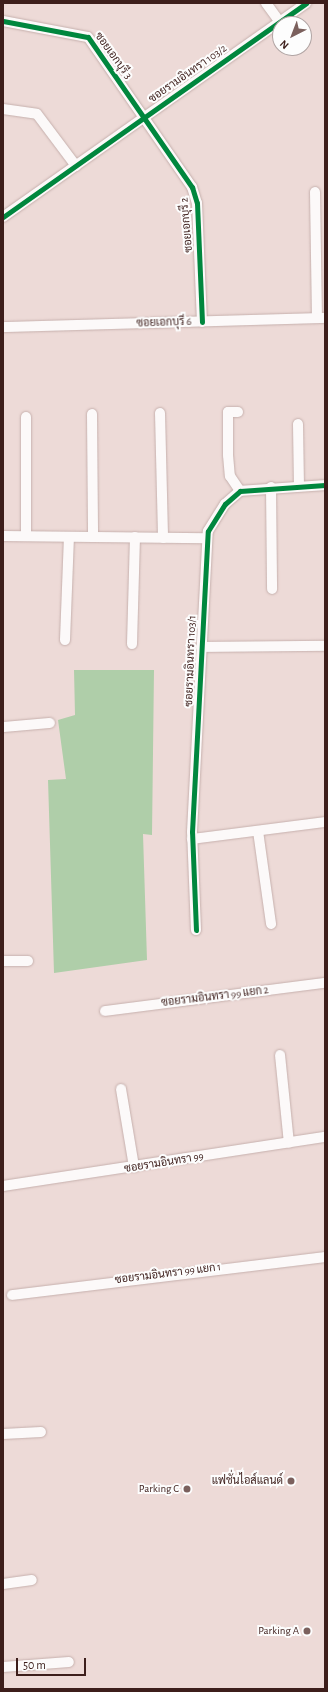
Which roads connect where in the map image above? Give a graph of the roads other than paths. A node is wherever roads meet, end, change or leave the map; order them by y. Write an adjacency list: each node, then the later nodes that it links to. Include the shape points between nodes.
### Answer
1 (266, 3): 3 (street)
2 (306, 3): 4 (street, ซอยรามอินทรา 103/2)
3 (276, 16)
4 (288, 16)
5 (3, 21): 8 (street, ซอยเอกบุรี 3, via 88,37)
6 (272, 28): 8 (street, ซอยรามอินทรา 103/2)
7 (3, 109): 9 (street, via 37,114)
8 (144, 118): 9 (street, ซอยรามอินทรา 103/2); 13 (street, ซอยเอกบุรี 2, via 196,194)
9 (76, 166): 11 (street, ซอยรามอินทรา 103/2)
10 (315, 192): 12 (street)
11 (3, 217)
12 (321, 318): 13 (street, ซอยเอกบุรี 6)
13 (202, 322): 14 (street, ซอยเอกบุรี 6)
14 (3, 327)
15 (238, 412): 23 (street, via 228,412 228,456 230,476)
16 (160, 413): 29 (street)
17 (92, 414): 27 (street)
18 (26, 417): 25 (street)
19 (298, 424): 21 (street)
20 (325, 485): 21 (street)
21 (299, 486): 22 (street)
22 (271, 487): 23 (street); 31 (street)
23 (240, 491): 30 (street, ซอยรามอินทรา 103/1, via 225,504)
24 (3, 536): 25 (street)
25 (26, 536): 26 (street)
26 (69, 537): 27 (street); 32 (street)
27 (93, 537): 28 (street)
28 (135, 537): 29 (street); 33 (street)
29 (163, 538): 30 (street)
30 (207, 538): 35 (street, ซอยรามอินทรา 103/1)
31 (272, 588)
32 (65, 640)
33 (132, 644)
34 (325, 646): 35 (street)
35 (201, 647): 40 (street, ซอยรามอินทรา 103/1)
36 (50, 723): 37 (street)
37 (3, 727)
38 (325, 822): 39 (street)
39 (258, 830): 40 (street); 41 (street)
40 (192, 839): 42 (street, ซอยรามอินทรา 103/1)
41 (271, 924)
42 (196, 930)
43 (3, 961): 44 (street)
44 (28, 961)
45 (325, 983): 46 (street, ซอยรามอินทรา 99 แยก 2)
46 (105, 1011)
47 (280, 1055): 50 (street)
48 (121, 1089): 51 (street)
49 (325, 1137): 50 (street, ซอยรามอินทรา 99)
50 (289, 1143): 51 (street, ซอยรามอินทรา 99)
51 (134, 1167): 52 (street, ซอยรามอินทรา 99)
52 (3, 1186)
53 (325, 1257): 54 (street, ซอยรามอินทรา 99 แยก 1)
54 (12, 1295)
55 (41, 1432): 56 (street)
56 (3, 1434)
57 (32, 1580): 58 (street)
58 (3, 1584)
59 (69, 1662): 60 (street)
60 (3, 1667)

